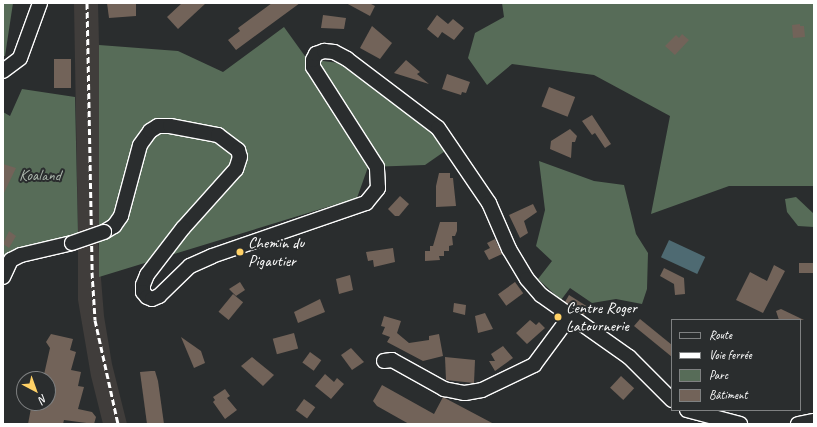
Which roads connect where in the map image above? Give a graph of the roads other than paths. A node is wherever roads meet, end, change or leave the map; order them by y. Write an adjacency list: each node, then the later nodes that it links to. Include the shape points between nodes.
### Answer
1 (40, 3): 2 (street, via 20,58)
2 (3, 71)
3 (3, 277): 4 (street, bridge, via 11,260 21,255 72,243 114,226 121,216 140,145 150,130 158,126 218,135 238,150 240,157 236,169 183,228 147,275 143,292 152,299 159,296 190,266 212,256 366,203 378,188 377,167 313,67 316,54 324,51 334,52 347,59 438,128 489,203 508,249 527,279 541,295)
4 (572, 315): 5 (street, via 534,365 482,390 465,393 444,389 392,360); 6 (street, via 629,357)
5 (384, 361)
6 (671, 399)
7 (690, 411): 9 (street)
8 (814, 421): 10 (street)
9 (740, 424)
10 (798, 424)

